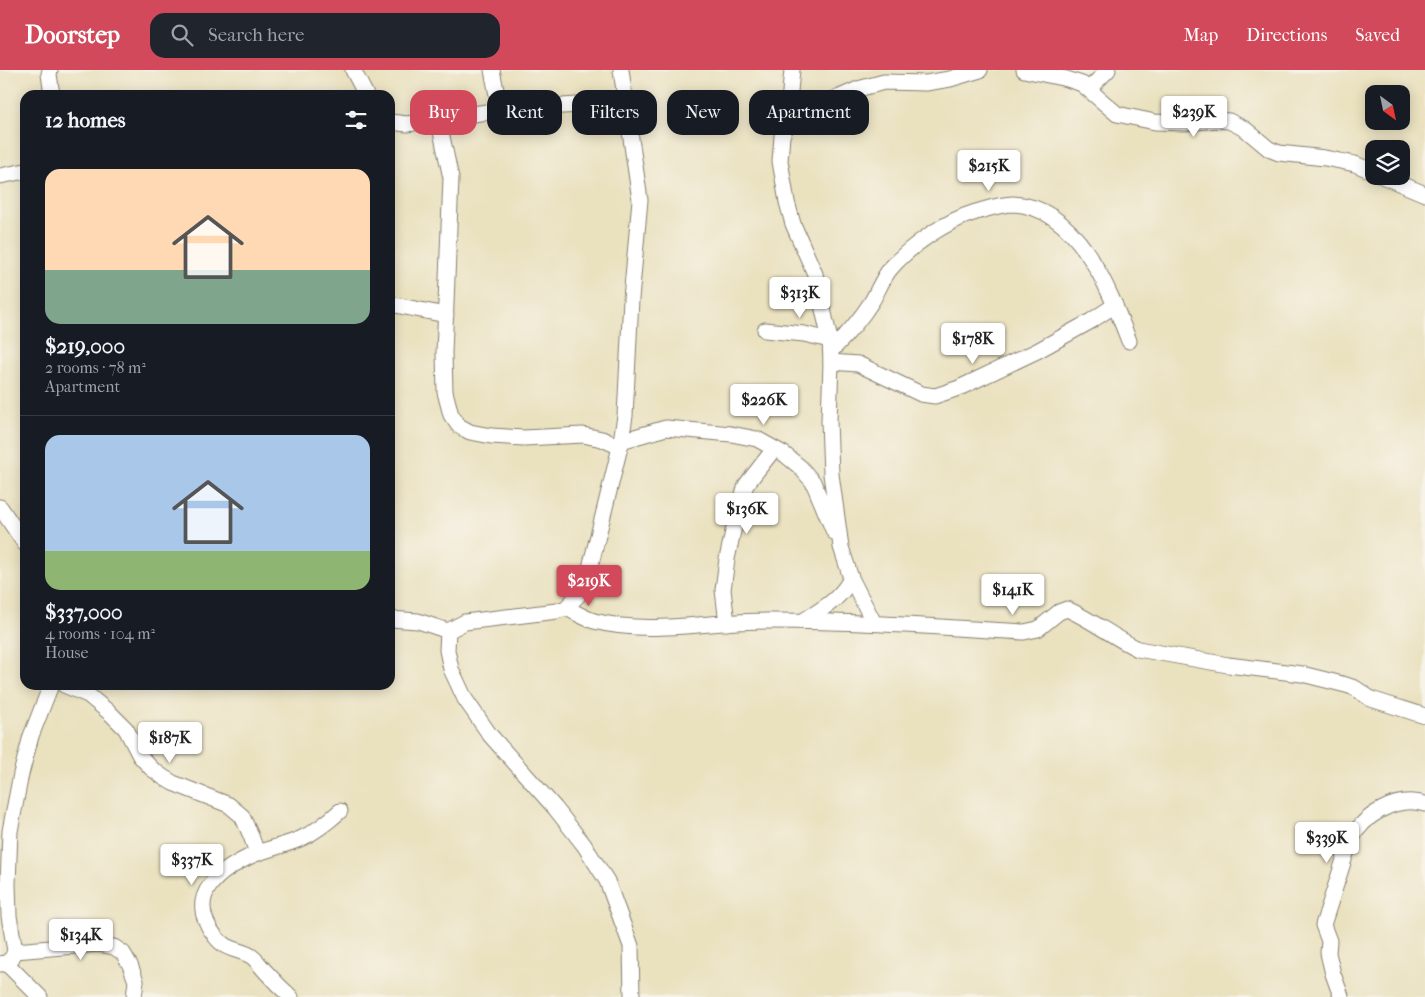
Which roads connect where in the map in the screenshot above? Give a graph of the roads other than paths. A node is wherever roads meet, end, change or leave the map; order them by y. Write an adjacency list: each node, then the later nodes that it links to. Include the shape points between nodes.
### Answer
1 (50, 70): 11 (street)
2 (353, 70): 12 (street)
3 (492, 70): 13 (street)
4 (621, 70): 14 (street)
5 (792, 70): 15 (street)
6 (980, 70): 9 (street, via 926,83)
7 (1024, 70): 10 (street, via 1067,79)
8 (1108, 70): 10 (street)
9 (884, 76): 16 (street)
10 (1089, 89): 22 (street, via 1118,114 1185,124 1228,121 1279,153 1325,158)
11 (51, 90)
12 (363, 90)
13 (496, 90)
14 (624, 90)
15 (790, 90)
16 (855, 90)
17 (395, 123): 18 (street)
18 (410, 123)
19 (442, 135): 29 (street, via 451,178)
20 (630, 135): 33 (street, via 640,200 625,416)
21 (782, 135): 32 (street, via 780,161 787,202 815,274)
22 (1365, 168)
23 (20, 172): 24 (street)
24 (0, 176)
25 (1404, 185): 26 (street)
26 (1425, 194)
27 (395, 305): 29 (street)
28 (1115, 305): 31 (street); 32 (street, via 1037,351 935,396 921,394); 32 (street, via 1084,248 1050,215 1012,204 991,207 946,224 894,264 867,309)
29 (446, 315): 33 (street, via 445,392 451,415 459,426 491,436 583,435)
30 (765, 330): 32 (street, via 804,334)
31 (1129, 341)
32 (831, 351): 37 (street, via 831,474)
33 (620, 444): 34 (street, via 666,428 757,439); 39 (street, via 585,588)
34 (774, 449): 37 (street, via 800,467 813,482); 43 (street, via 746,485 737,513 723,590)
35 (0, 507): 36 (street)
36 (20, 537)
37 (841, 547): 38 (street)
38 (851, 578): 41 (street, via 837,598); 42 (street)
39 (566, 608): 43 (street, via 592,620 618,626); 44 (street, via 465,622)
40 (395, 619): 44 (street, via 418,621)
41 (804, 621): 42 (street); 43 (street)
42 (874, 623): 47 (street, via 1024,632 1038,628 1059,612 1067,610 1138,649 1302,674 1355,688 1371,699)
43 (727, 624)
44 (448, 631): 56 (street, via 451,669 465,700 490,735 555,808 607,881 632,946)
45 (49, 690): 51 (street, via 31,736 10,831)
46 (75, 690): 50 (street, via 88,696 126,729 140,756 151,768 173,783 229,805 242,816)
47 (1425, 716)
48 (1425, 804): 52 (street, via 1391,805 1356,829 1350,841 1323,925)
49 (340, 811): 50 (street, via 302,838)
50 (257, 853): 55 (street, via 218,877 208,888 201,902 204,917 214,936 226,948 250,956)
51 (7, 959): 53 (street); 54 (street, via 36,951 98,944 114,947 130,965 136,981)
52 (1341, 996)
53 (40, 997)
54 (134, 997)
55 (291, 997)
56 (632, 997)

